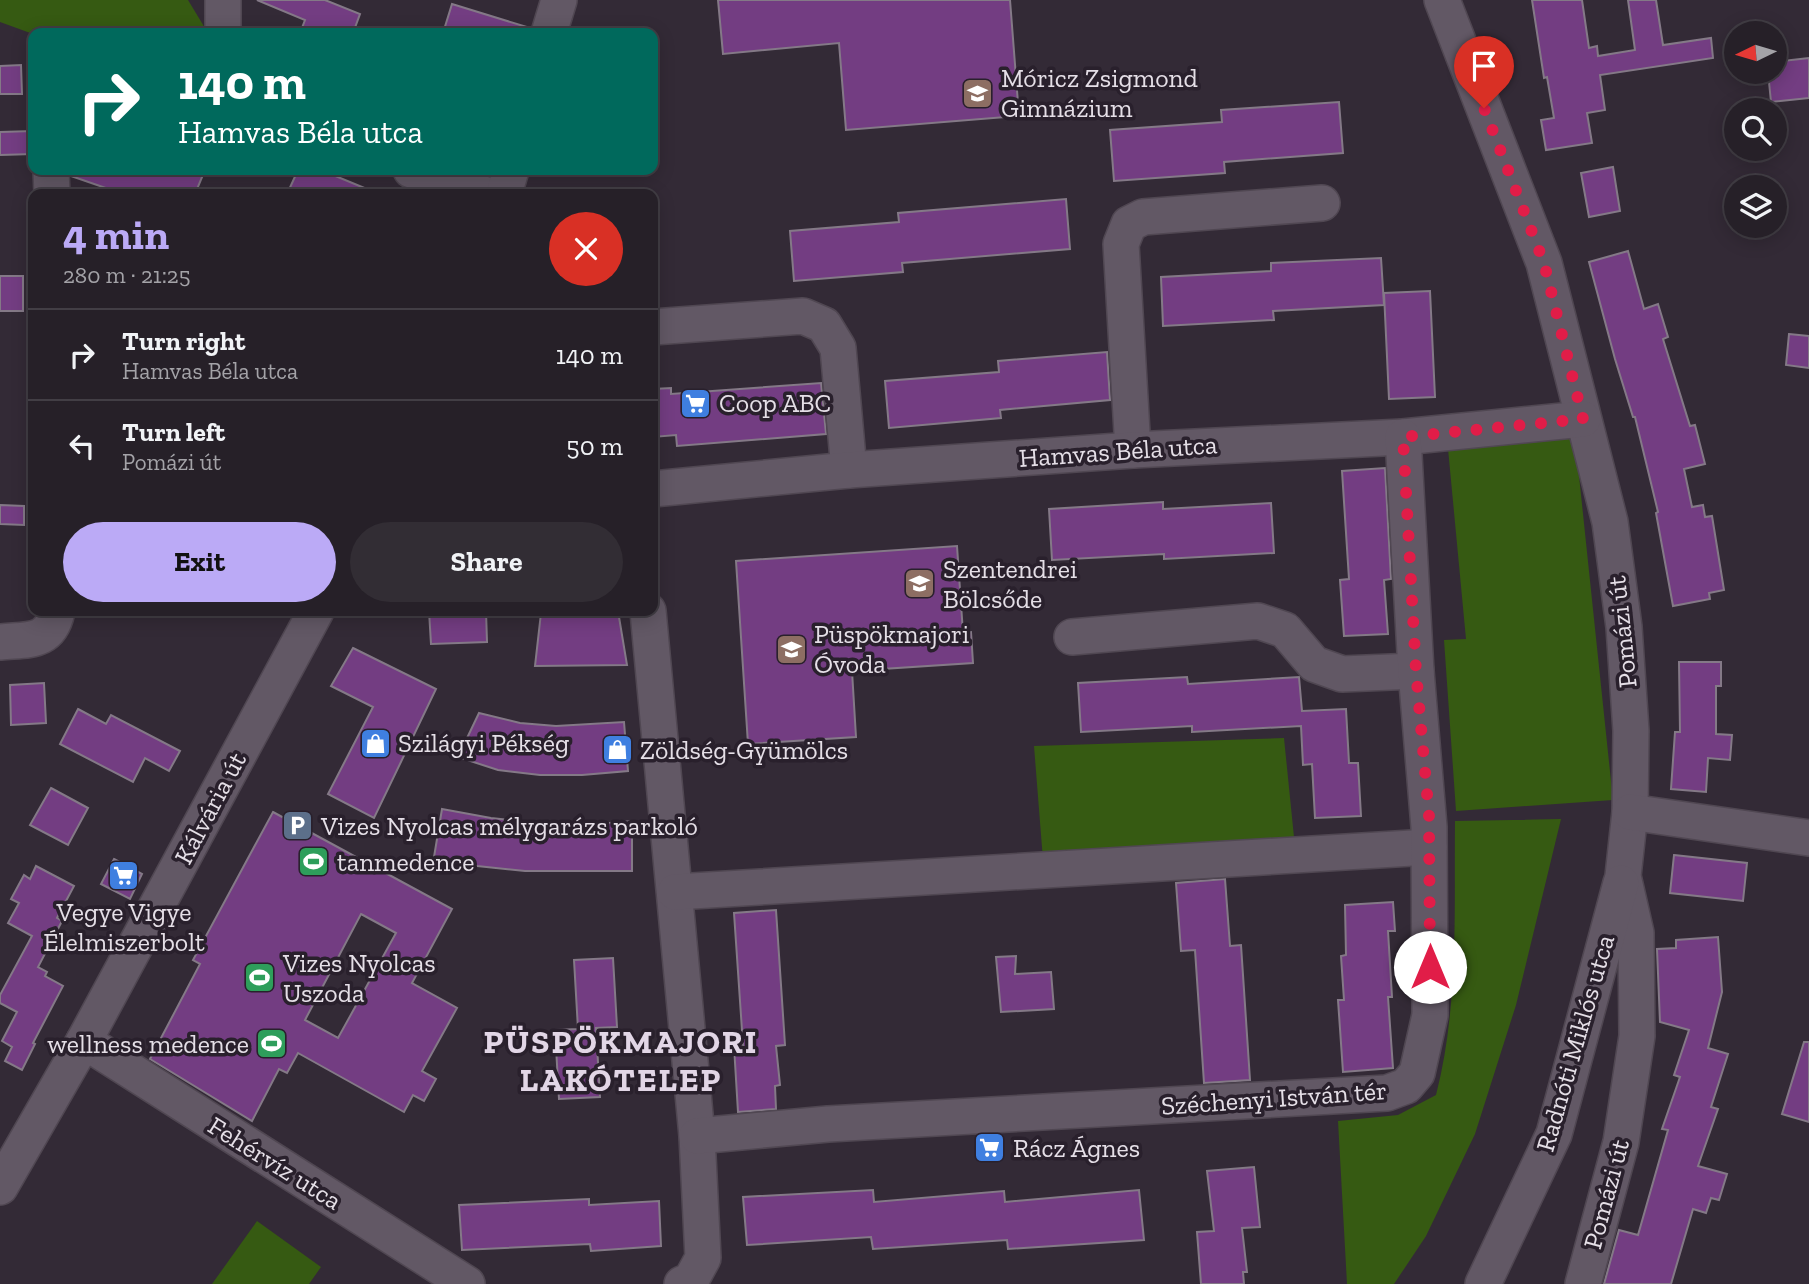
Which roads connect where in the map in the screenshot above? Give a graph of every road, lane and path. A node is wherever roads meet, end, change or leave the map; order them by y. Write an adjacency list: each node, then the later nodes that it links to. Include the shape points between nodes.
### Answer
1 (223, 0): 4 (street)
2 (559, 0): 5 (street)
3 (1442, 0): 10 (street, Pomázi út, via 1544,263)
4 (223, 28)
5 (551, 28)
6 (426, 175): 7 (street)
7 (469, 189)
8 (1322, 203): 12 (street, via 1143,217 1129,224 1121,244)
9 (658, 327): 13 (street, via 803,316 824,325 838,348)
10 (1583, 419): 11 (street, Hamvas Béla utca); 21 (street, Pomázi út, via 1610,523 1624,627 1631,731)
11 (1403, 437): 12 (street, Hamvas Béla utca); 20 (street, Széchenyi István tér)
12 (1133, 450): 13 (street, Hamvas Béla utca)
13 (849, 470): 14 (street, Hamvas Béla utca)
14 (658, 489)
15 (56, 616): 19 (street, via 52,628 41,637)
16 (313, 616): 26 (street, Kálvária út)
17 (648, 616): 25 (street)
18 (1072, 637): 20 (street, via 1258,621 1284,629 1314,664 1342,674)
19 (0, 642)
20 (1416, 671): 23 (street, Széchenyi István tér)
21 (1629, 812): 22 (street); 24 (street, Pomázi út)
22 (1809, 838)
23 (1429, 847): 25 (street); 27 (street, Széchenyi István tér, via 1430,1016 1417,1073 1406,1086 1387,1093 828,1124)
24 (1623, 876): 31 (street, Radnóti Miklós utca, via 1554,1134); 32 (street, Pomázi út, via 1636,933 1637,1035 1621,1142)
25 (675, 892): 27 (street)
26 (83, 1041): 28 (street, Kálvária út); 29 (street, Fehérvíz utca)
27 (697, 1136): 30 (street, via 703,1258 691,1280)
28 (0, 1187)
29 (467, 1284)
30 (682, 1284)
31 (1483, 1284)
32 (1583, 1284)

